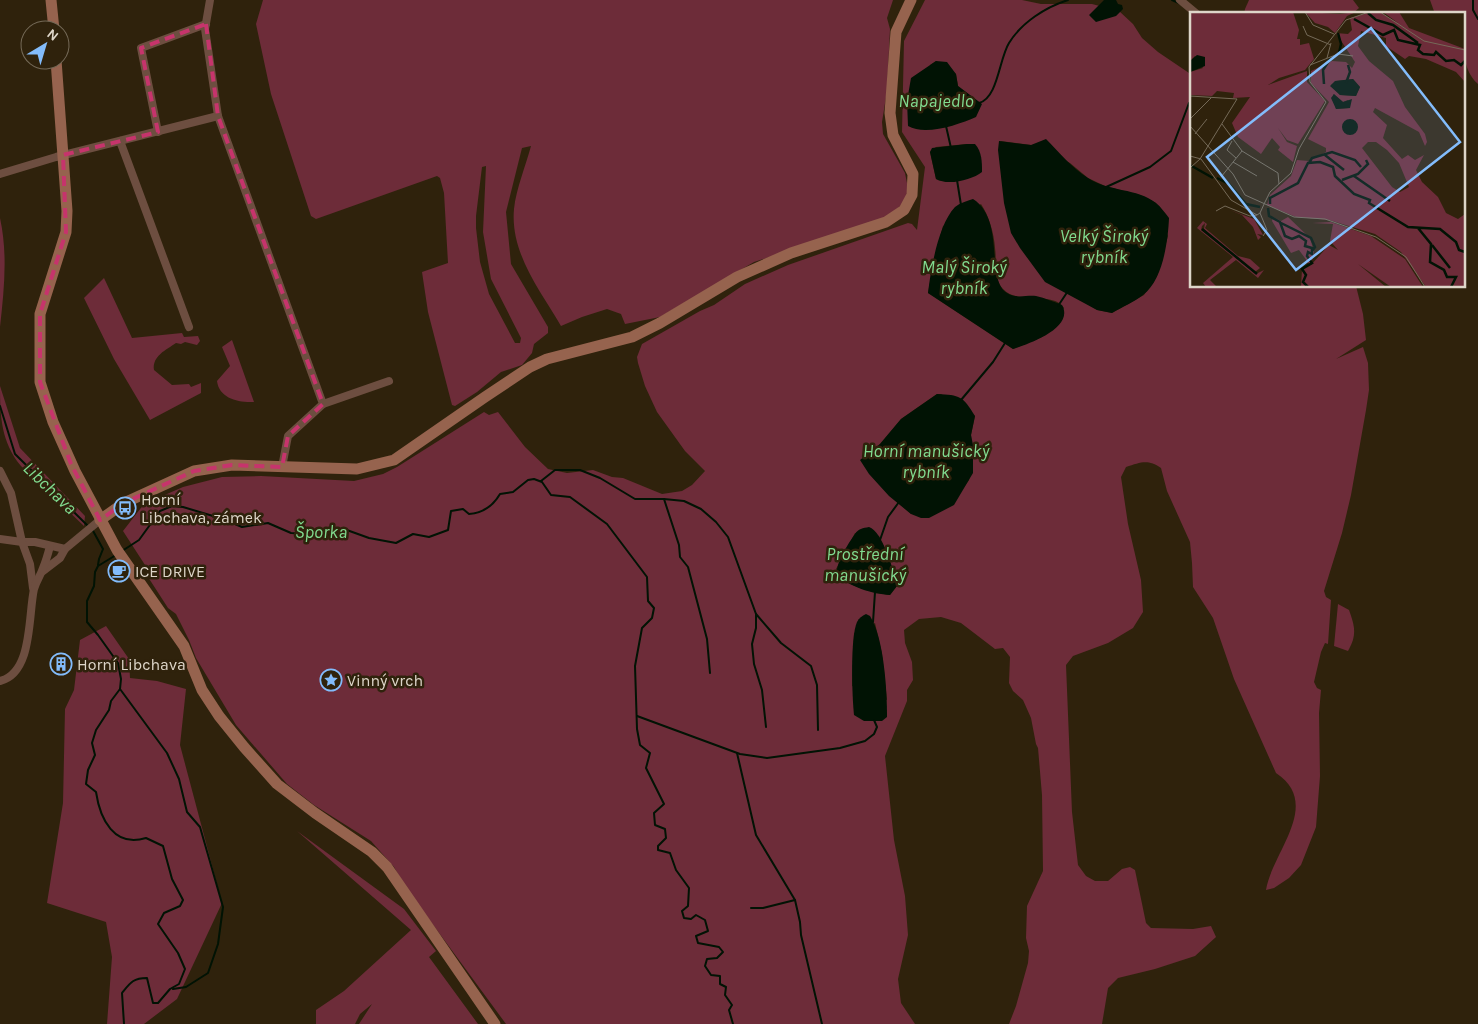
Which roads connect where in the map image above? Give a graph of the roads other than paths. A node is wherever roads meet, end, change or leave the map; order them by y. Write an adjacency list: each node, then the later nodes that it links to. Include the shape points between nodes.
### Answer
1 (52, 0): 6 (street)
2 (210, 0): 7 (street)
3 (911, 0): 17 (street, via 896,32 890,113 893,135 913,174 912,195 904,210 886,222 791,253 737,277 660,324 632,337 547,359 515,377 394,460 357,469)
4 (1180, 0): 5 (street)
5 (1195, 12)
6 (53, 20)
7 (206, 24): 9 (street); 10 (street, via 141,48)
8 (57, 70): 12 (street)
9 (218, 116): 10 (street); 16 (street)
10 (158, 132): 11 (street)
11 (120, 142): 12 (street); 14 (street)
12 (63, 155): 13 (street); 19 (street, via 68,211 66,232 40,314 40,382)
13 (0, 174)
14 (189, 327)
15 (389, 381): 16 (street)
16 (323, 404): 17 (street, via 288,436)
17 (282, 467): 19 (street, via 232,465 194,470 124,503)
18 (0, 471): 21 (street, via 10,493)
19 (94, 525): 23 (street); 27 (street, via 119,553 184,646 202,690 219,716 278,784 365,846 387,867)
20 (0, 540): 21 (street)
21 (22, 542): 22 (street); 25 (street, via 30,564)
22 (50, 546): 23 (street); 24 (street)
23 (65, 549): 24 (street, via 60,558)
24 (43, 570): 25 (street, via 37,578)
25 (34, 592): 26 (street, via 23,656 16,673)
26 (0, 681)
27 (495, 1024)

